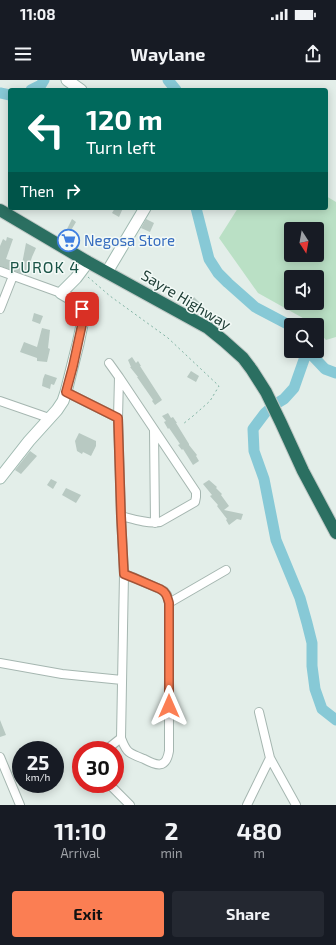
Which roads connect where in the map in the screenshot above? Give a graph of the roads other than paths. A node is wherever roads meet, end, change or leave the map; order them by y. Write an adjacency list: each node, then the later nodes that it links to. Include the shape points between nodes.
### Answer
1 (68, 80): 2 (street)
2 (78, 88)
3 (0, 210): 5 (highway, Sayre Highway)
4 (144, 210): 7 (street)
5 (85, 267): 7 (highway, Sayre Highway); 9 (street)
6 (0, 272): 8 (street)
7 (107, 272): 21 (highway, Sayre Highway, via 208,328 242,358 266,392)
8 (13, 276): 9 (street); 10 (street)
9 (61, 293): 13 (street, via 80,304 83,313)
10 (0, 309)
11 (109, 363): 12 (street)
12 (119, 377): 16 (street); 17 (street)
13 (66, 392): 15 (street, via 63,401); 16 (street)
14 (0, 401): 15 (street)
15 (49, 418): 18 (street)
16 (118, 418): 19 (street)
17 (154, 429): 20 (street); 20 (street, via 196,492 195,502)
18 (0, 478)
19 (121, 516): 20 (street); 23 (street)
20 (155, 523)
21 (336, 534)
22 (226, 570): 24 (street)
23 (124, 574): 24 (street, via 164,591); 26 (street)
24 (169, 603): 28 (street, via 168,758 165,763 154,764 129,752)
25 (0, 663): 26 (street, via 62,674)
26 (122, 680): 28 (street)
27 (259, 712): 31 (street)
28 (121, 738): 29 (street)
29 (117, 741)
30 (0, 757): 33 (street)
31 (270, 758): 35 (street); 36 (street)
32 (118, 793): 34 (street)
33 (20, 805)
34 (130, 805)
35 (247, 805)
36 (296, 805)

